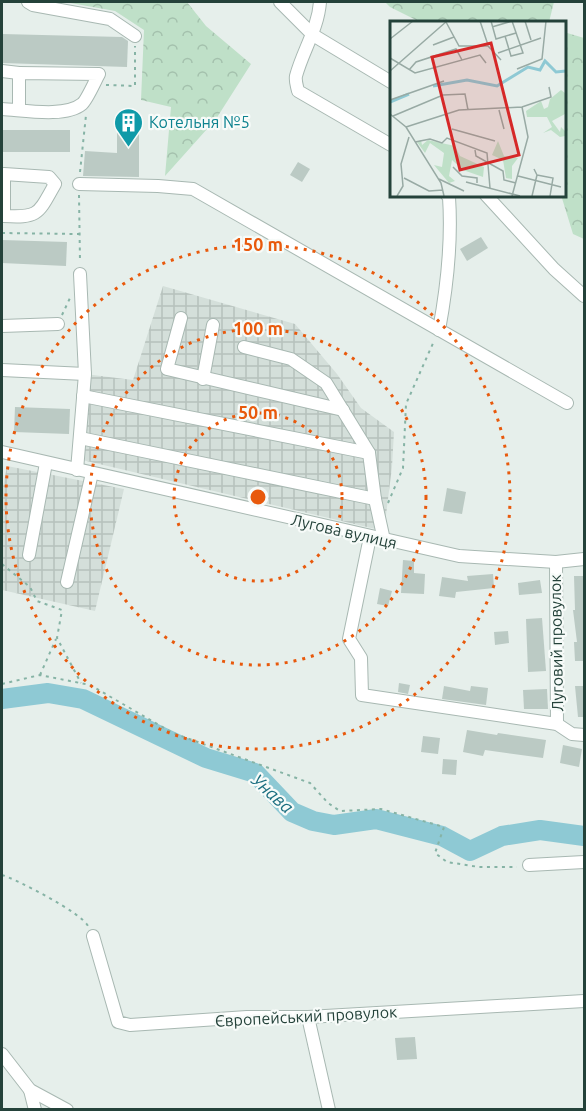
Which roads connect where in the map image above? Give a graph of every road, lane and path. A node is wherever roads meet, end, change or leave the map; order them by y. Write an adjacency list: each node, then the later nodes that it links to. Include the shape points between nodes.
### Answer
1 (28, 2): 5 (street, via 110,19)
2 (280, 2): 4 (street)
3 (320, 2): 4 (street)
4 (313, 35): 8 (street); 13 (street, via 295,79 298,91)
5 (135, 36): 9 (path, via 135,86)
6 (2, 71): 7 (street)
7 (19, 73): 9 (street, via 99,74); 11 (street)
8 (390, 81)
9 (92, 85): 11 (street, via 83,104 62,112)
10 (2, 109): 11 (street)
11 (19, 110)
12 (84, 119): 15 (path)
13 (390, 144)
14 (3, 174): 18 (street); 18 (street, via 49,177 55,184 40,210 27,217)
15 (79, 184): 20 (path); 27 (street, via 193,189)
16 (448, 196): 27 (street, via 451,229)
17 (487, 196): 22 (street, via 554,269)
18 (3, 216)
19 (2, 233): 20 (path)
20 (79, 234): 21 (path)
21 (80, 274): 30 (street)
22 (585, 296)
23 (181, 318): 31 (street, via 167,369)
24 (58, 324): 26 (street)
25 (213, 325): 31 (street)
26 (2, 326)
27 (439, 330): 33 (street); 42 (path, via 406,404 403,468)
28 (244, 347): 34 (street, via 291,359 326,383)
29 (2, 370): 30 (street)
30 (85, 374): 32 (street)
31 (203, 379): 34 (street)
32 (83, 396): 35 (street); 37 (street)
33 (567, 403)
34 (343, 410): 37 (street)
35 (80, 438): 39 (street); 41 (street)
36 (2, 452): 38 (street, Лугова вулиця)
37 (369, 453): 41 (street)
38 (46, 463): 39 (street, Лугова вулиця); 45 (street)
39 (77, 470): 40 (street, Лугова вулиця)
40 (92, 473): 43 (street, Лугова вулиця); 49 (street)
41 (375, 499): 42 (street)
42 (380, 522): 44 (street)
43 (370, 537): 44 (street, Лугова вулиця); 54 (street, via 349,639 362,658 362,695)
44 (384, 540): 47 (street, Лугова вулиця, via 459,556)
45 (29, 555)
46 (585, 560): 47 (street, Лугова вулиця)
47 (556, 562): 54 (street, Луговий провулок)
48 (2, 564): 50 (path, via 30,587 37,601 62,610)
49 (67, 582)
50 (57, 638): 51 (path); 52 (path)
51 (40, 675): 52 (path); 53 (path)
52 (81, 683): 57 (path, via 173,733 310,783 340,811 381,809 444,827 435,853 447,862 509,868)
53 (2, 684)
54 (557, 724): 55 (street, via 572,734)
55 (585, 735)
56 (585, 862): 57 (street)
57 (529, 865)
58 (2, 875): 59 (path, via 67,907 86,920)
59 (93, 936): 61 (street, Європейський провулок, via 118,1022 130,1025)
60 (585, 1001): 61 (street, Європейський провулок)
61 (308, 1017): 66 (street)
62 (2, 1054): 63 (street)
63 (30, 1090): 64 (street); 65 (street)
64 (35, 1110)
65 (67, 1110)
66 (329, 1110)

